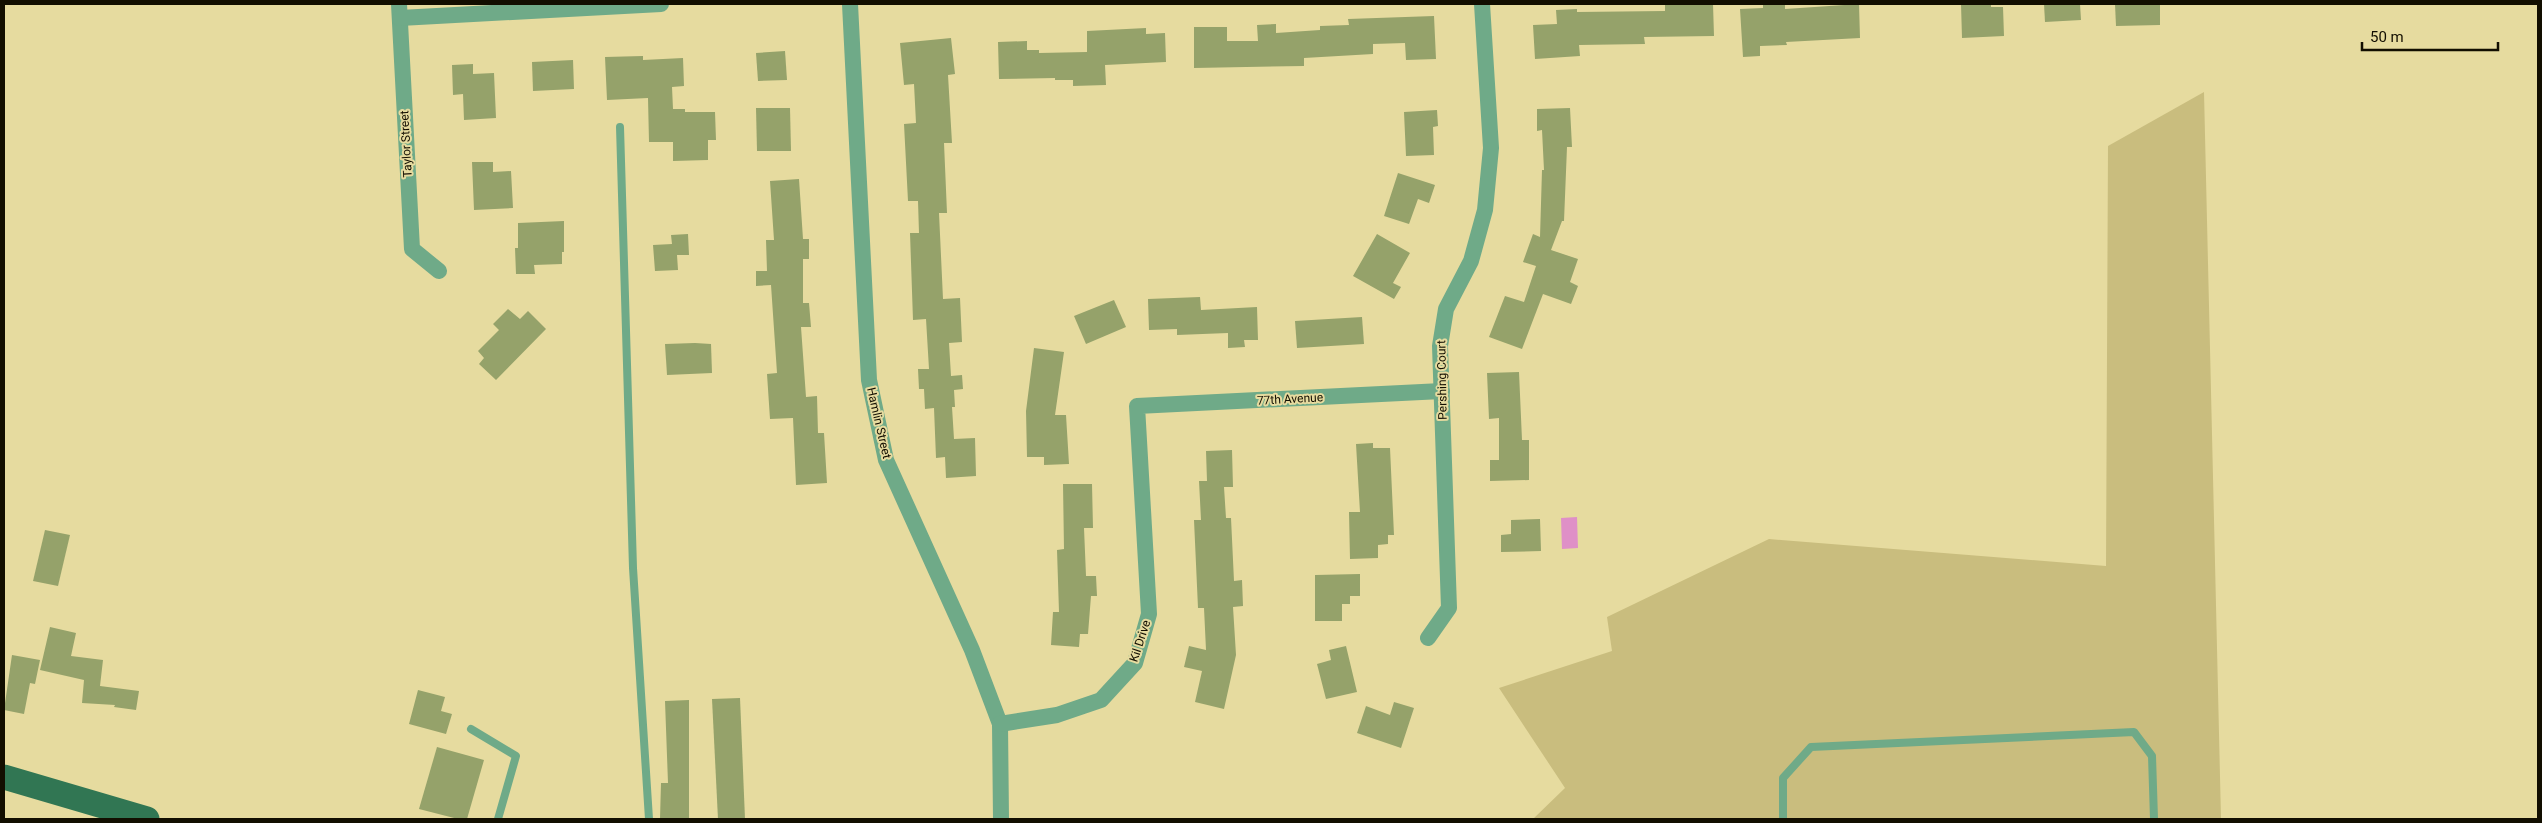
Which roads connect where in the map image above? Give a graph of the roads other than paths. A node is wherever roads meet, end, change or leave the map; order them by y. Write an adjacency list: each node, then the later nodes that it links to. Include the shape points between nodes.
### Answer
1 (661, 4): 4 (street)
2 (850, 4): 10 (street, Hamlin Street, via 869,380 886,460 972,650)
3 (1482, 4): 7 (street, Pershing Court, via 1492,148 1485,210 1471,261 1446,309 1440,346)
4 (400, 11): 6 (street, Taylor Street, via 412,249)
5 (620, 126): 15 (lane, via 634,568)
6 (439, 271)
7 (1442, 392): 8 (street, 77th Avenue); 9 (street, Pershing Court, via 1449,608)
8 (1138, 406): 10 (street, Kil Drive, via 1149,614 1135,663 1101,700 1057,716)
9 (1428, 638)
10 (1000, 724): 16 (street, Hamlin Street)
11 (471, 729): 14 (lane, via 516,756)
12 (4, 777): 13 (main road)
13 (147, 819)
14 (498, 819)
15 (649, 819)
16 (1001, 819)
17 (1783, 819): 18 (lane, via 1783,778 1811,747 2134,732 2152,756)
18 (2154, 819)

